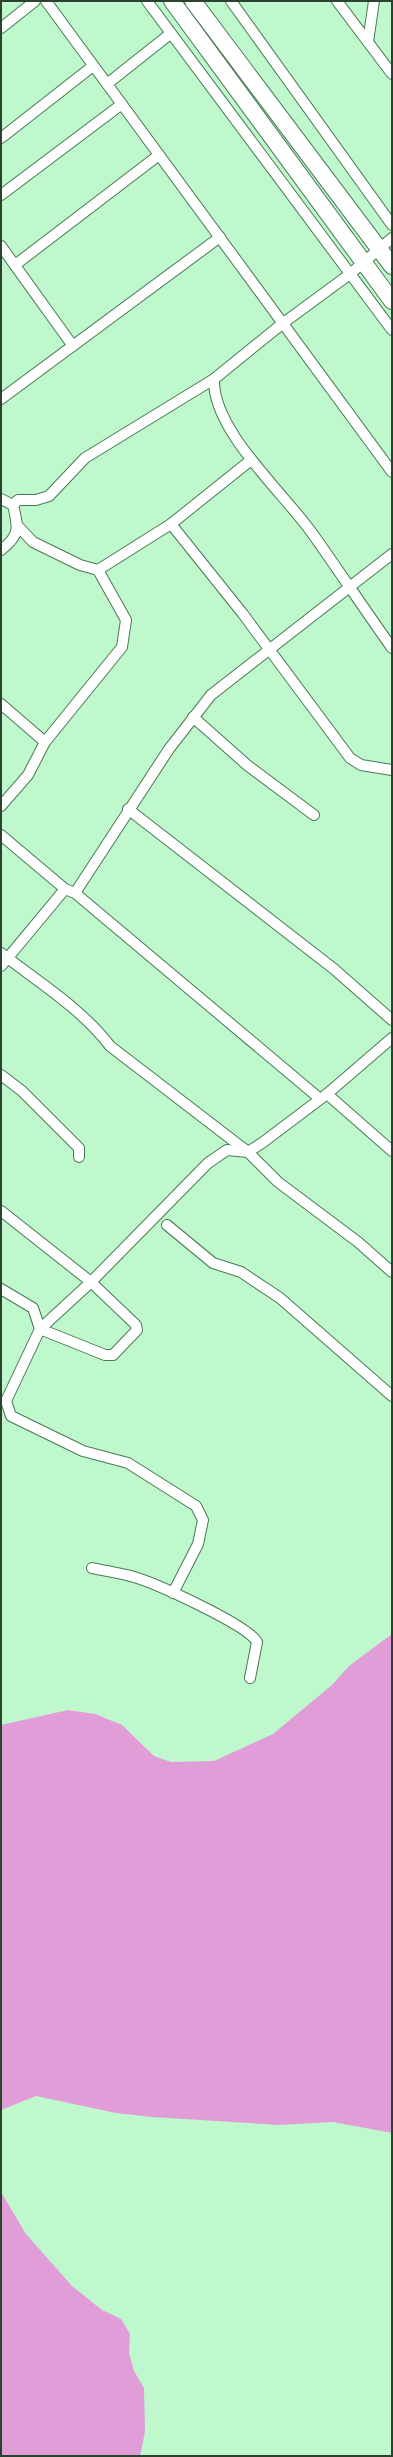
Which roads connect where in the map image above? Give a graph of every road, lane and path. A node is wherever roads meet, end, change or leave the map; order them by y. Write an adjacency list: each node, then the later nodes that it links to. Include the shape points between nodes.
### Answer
1 (35, 1): 9 (street)
2 (46, 1): 12 (street)
3 (147, 1): 10 (street)
4 (172, 1): 24 (main road)
5 (193, 1): 23 (main road)
6 (231, 1): 19 (street)
7 (337, 1): 11 (street)
8 (374, 1): 11 (street)
9 (1, 28)
10 (170, 34): 14 (street); 27 (street, via 214,89)
11 (368, 42): 13 (street)
12 (94, 66): 14 (street); 16 (street)
13 (392, 74)
14 (107, 84): 15 (street)
15 (122, 104): 17 (street); 18 (street)
16 (1, 138)
17 (159, 155): 20 (street); 25 (street)
18 (1, 194)
19 (392, 225)
20 (220, 237): 29 (street); 31 (street)
21 (392, 238): 23 (street)
22 (1, 246): 25 (street)
23 (379, 248): 24 (street); 26 (main road)
24 (363, 263): 27 (street); 28 (main road)
25 (14, 265): 31 (street)
26 (392, 266)
27 (350, 274): 29 (street); 30 (street)
28 (392, 301)
29 (282, 324): 32 (street); 35 (street)
30 (392, 330)
31 (73, 346): 33 (street)
32 (214, 379): 34 (street, via 213,390 219,405); 37 (street, via 85,458 49,496 36,500 18,500)
33 (1, 399)
34 (251, 460): 38 (street); 43 (street, via 302,520)
35 (392, 472)
36 (1, 499): 37 (street)
37 (12, 505): 39 (street)
38 (171, 524): 42 (street); 45 (street)
39 (17, 525): 40 (street, via 14,539); 42 (street, via 34,542 80,565)
40 (1, 550)
41 (392, 554): 43 (street)
42 (98, 570): 48 (street, via 126,620 122,647)
43 (348, 588): 44 (street); 45 (street)
44 (392, 648)
45 (269, 650): 47 (street, via 221,686); 49 (street, via 350,758 361,765)
46 (1, 704): 48 (street)
47 (192, 717): 51 (street); 52 (street, via 247,765)
48 (45, 742): 50 (street, via 28,775)
49 (392, 770)
50 (1, 806)
51 (128, 809): 54 (street); 56 (street, via 334,969)
52 (314, 815)
53 (1, 835): 54 (street)
54 (70, 891): 55 (street); 59 (street)
55 (3, 959): 61 (street, via 92,1025 110,1046)
56 (392, 1020)
57 (392, 1038): 59 (street)
58 (1, 1074): 62 (street, via 22,1091 79,1148)
59 (323, 1096): 60 (street); 61 (street)
60 (392, 1151)
61 (248, 1152): 65 (street, via 278,1182 358,1242); 66 (street, via 227,1150 208,1163)
62 (79, 1157)
63 (1, 1211): 66 (street)
64 (167, 1225): 69 (street, via 213,1263 247,1275 280,1298)
65 (392, 1272)
66 (91, 1282): 68 (street); 68 (street, via 119,1306 137,1327 136,1332 116,1352 110,1356 105,1355)
67 (1, 1289): 68 (street, via 33,1308)
68 (40, 1329): 71 (street, via 6,1401 11,1416 83,1451 128,1463 196,1506 204,1520 198,1544)
69 (392, 1396)
70 (92, 1568): 71 (street, via 133,1577)
71 (173, 1592): 72 (street, via 237,1626 256,1640 256,1656)
72 (250, 1678)

